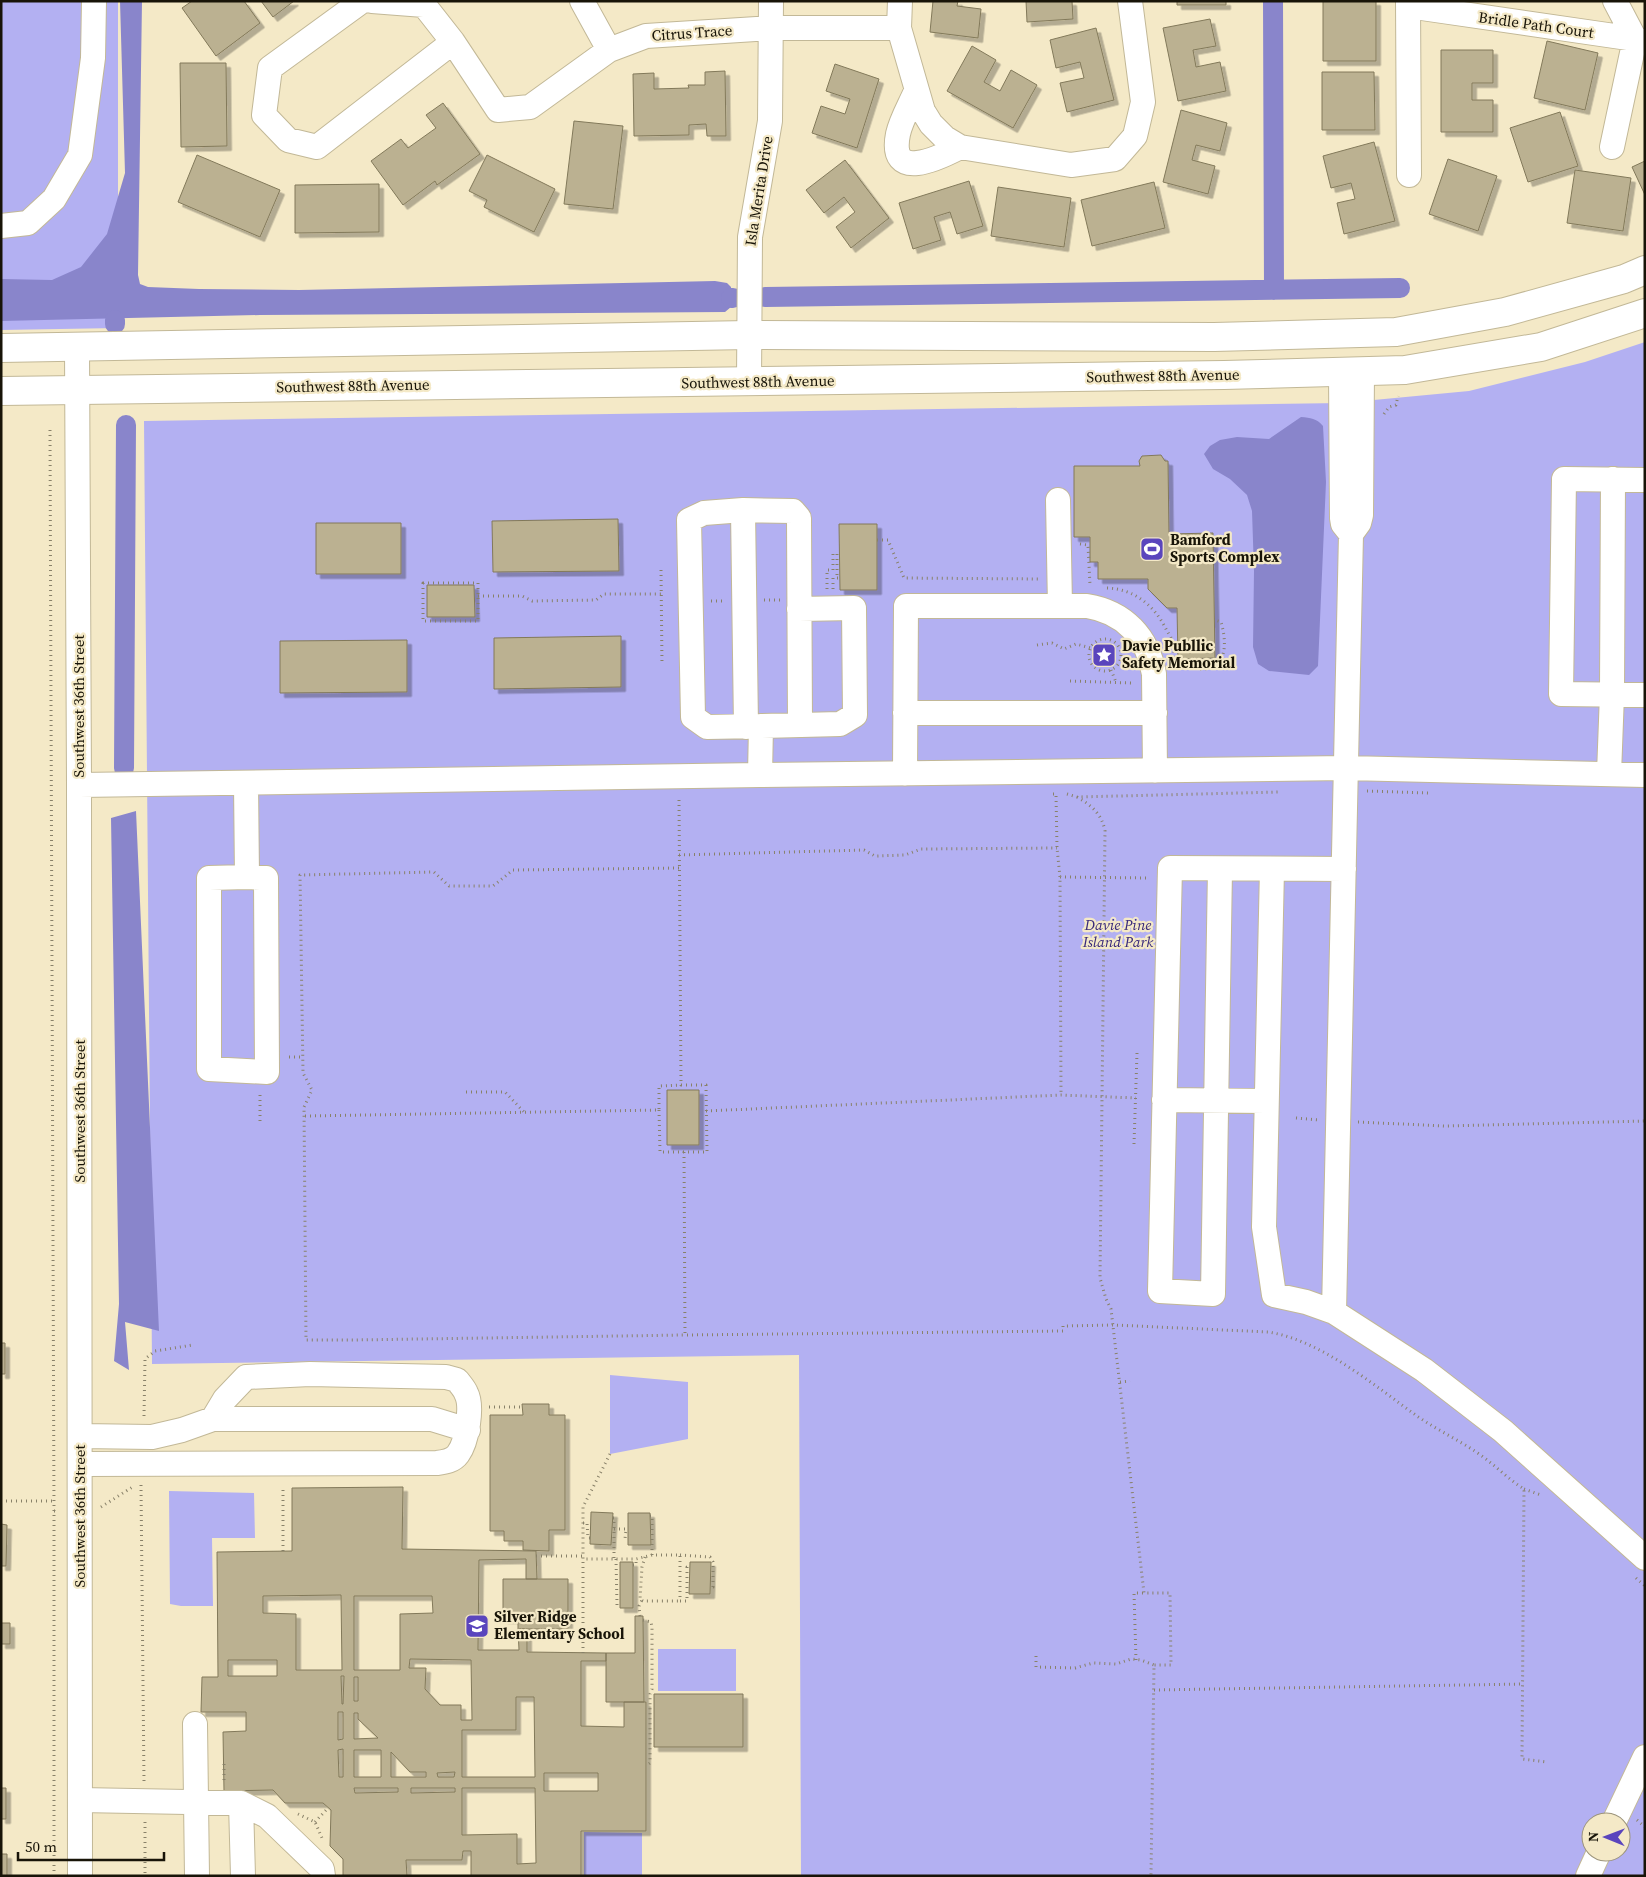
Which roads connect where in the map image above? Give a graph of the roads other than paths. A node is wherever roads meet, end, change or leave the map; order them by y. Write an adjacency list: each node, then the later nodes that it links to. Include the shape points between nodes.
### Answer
1 (94, 1): 19 (street, via 93,58 80,155 54,199 28,223)
2 (362, 1): 13 (street, via 270,68 264,115 288,140 317,147)
3 (372, 1): 13 (street, Citrus Trace, via 424,5)
4 (582, 1): 14 (street)
5 (771, 1): 10 (street, Isla Merita Drive)
6 (900, 1): 11 (street)
7 (1130, 1): 16 (street, via 1143,102 1135,136 1115,159 1071,164)
8 (1615, 1): 12 (street)
9 (1408, 4): 12 (street, Bridle Path Court); 18 (street, Bridle Path Court)
10 (771, 28): 11 (street, Citrus Trace); 14 (street, Citrus Trace, via 646,36); 22 (street, Isla Merita Drive, via 770,121 750,237)
11 (899, 28): 15 (street)
12 (1640, 40): 17 (street)
13 (453, 42): 14 (street, Citrus Trace, via 498,110 530,107)
14 (609, 50)
15 (916, 91): 16 (street, via 931,124 945,138); 16 (street, via 898,132 897,152 900,158 908,163 925,162)
16 (960, 146)
17 (1612, 146)
18 (1409, 174)
19 (1, 226)
20 (1645, 270): 22 (main road, via 1624,279 1505,312 1396,332 1214,337)
21 (1645, 313): 25 (main road, Southwest 88th Avenue, via 1513,353 1405,370)
22 (749, 335): 23 (main road); 26 (street, Isla Merita Drive)
23 (77, 346): 24 (main road); 27 (street, Southwest 36th Street)
24 (1, 348)
25 (1352, 372): 26 (main road, Southwest 88th Avenue); 41 (street, via 1342,518 1351,534)
26 (749, 382): 27 (main road, Southwest 88th Avenue)
27 (77, 390): 28 (main road, Southwest 88th Avenue); 48 (street, Southwest 36th Street)
28 (1, 391)
29 (1613, 479): 30 (street); 35 (street); 35 (street, via 1564,479 1561,694)
30 (1645, 480)
31 (1058, 500): 34 (street)
32 (743, 510): 33 (street, via 793,511 799,518); 40 (street); 40 (street, via 704,513 690,520 692,717 706,727)
33 (794, 604): 39 (street); 39 (street, via 854,608 854,715 840,724)
34 (1060, 606): 37 (street, via 906,606); 38 (street, via 1099,608 1132,626 1152,661)
35 (1612, 694): 36 (street); 44 (street)
36 (1645, 695)
37 (905, 713): 38 (street); 43 (street)
38 (1155, 713): 42 (street)
39 (800, 725): 40 (street)
40 (753, 726): 45 (street)
41 (1346, 768): 42 (street); 44 (street); 51 (street)
42 (1155, 771): 43 (street)
43 (905, 774): 45 (street)
44 (1609, 774): 46 (street)
45 (760, 775): 47 (street)
46 (1645, 775)
47 (246, 783): 48 (street); 52 (street)
48 (80, 785): 59 (street, Southwest 36th Street)
49 (1220, 869): 50 (street); 53 (street, via 1170,868); 54 (street)
50 (1272, 869): 51 (street); 55 (street)
51 (1344, 869): 56 (street)
52 (247, 877): 52 (street, via 209,878 209,1070 267,1072 266,878)
53 (1164, 1100): 54 (street); 54 (street, via 1160,1291 1214,1294)
54 (1217, 1101): 55 (street)
55 (1266, 1101): 56 (street, via 1264,1227 1274,1295)
56 (1334, 1312): 61 (street, via 1424,1370 1503,1431)
57 (213, 1419): 58 (street, via 432,1420); 58 (street, via 225,1399 246,1377 310,1374 446,1377 457,1380 467,1394); 59 (street, via 152,1437)
58 (468, 1430): 60 (street, via 458,1454 450,1461 437,1463)
59 (81, 1436): 60 (street, Southwest 36th Street)
60 (80, 1464): 64 (street, Southwest 36th Street)
61 (1645, 1558)
62 (195, 1724): 65 (street)
63 (1645, 1757): 67 (street)
64 (80, 1800): 65 (street); 69 (street, Southwest 36th Street)
65 (197, 1803): 66 (street); 70 (street)
66 (242, 1803): 71 (street); 72 (street, via 268,1816 322,1869)
67 (1619, 1812)
68 (1594, 1862): 73 (street)
69 (80, 1876)
70 (197, 1876)
71 (243, 1876)
72 (323, 1876)
73 (1588, 1876)

